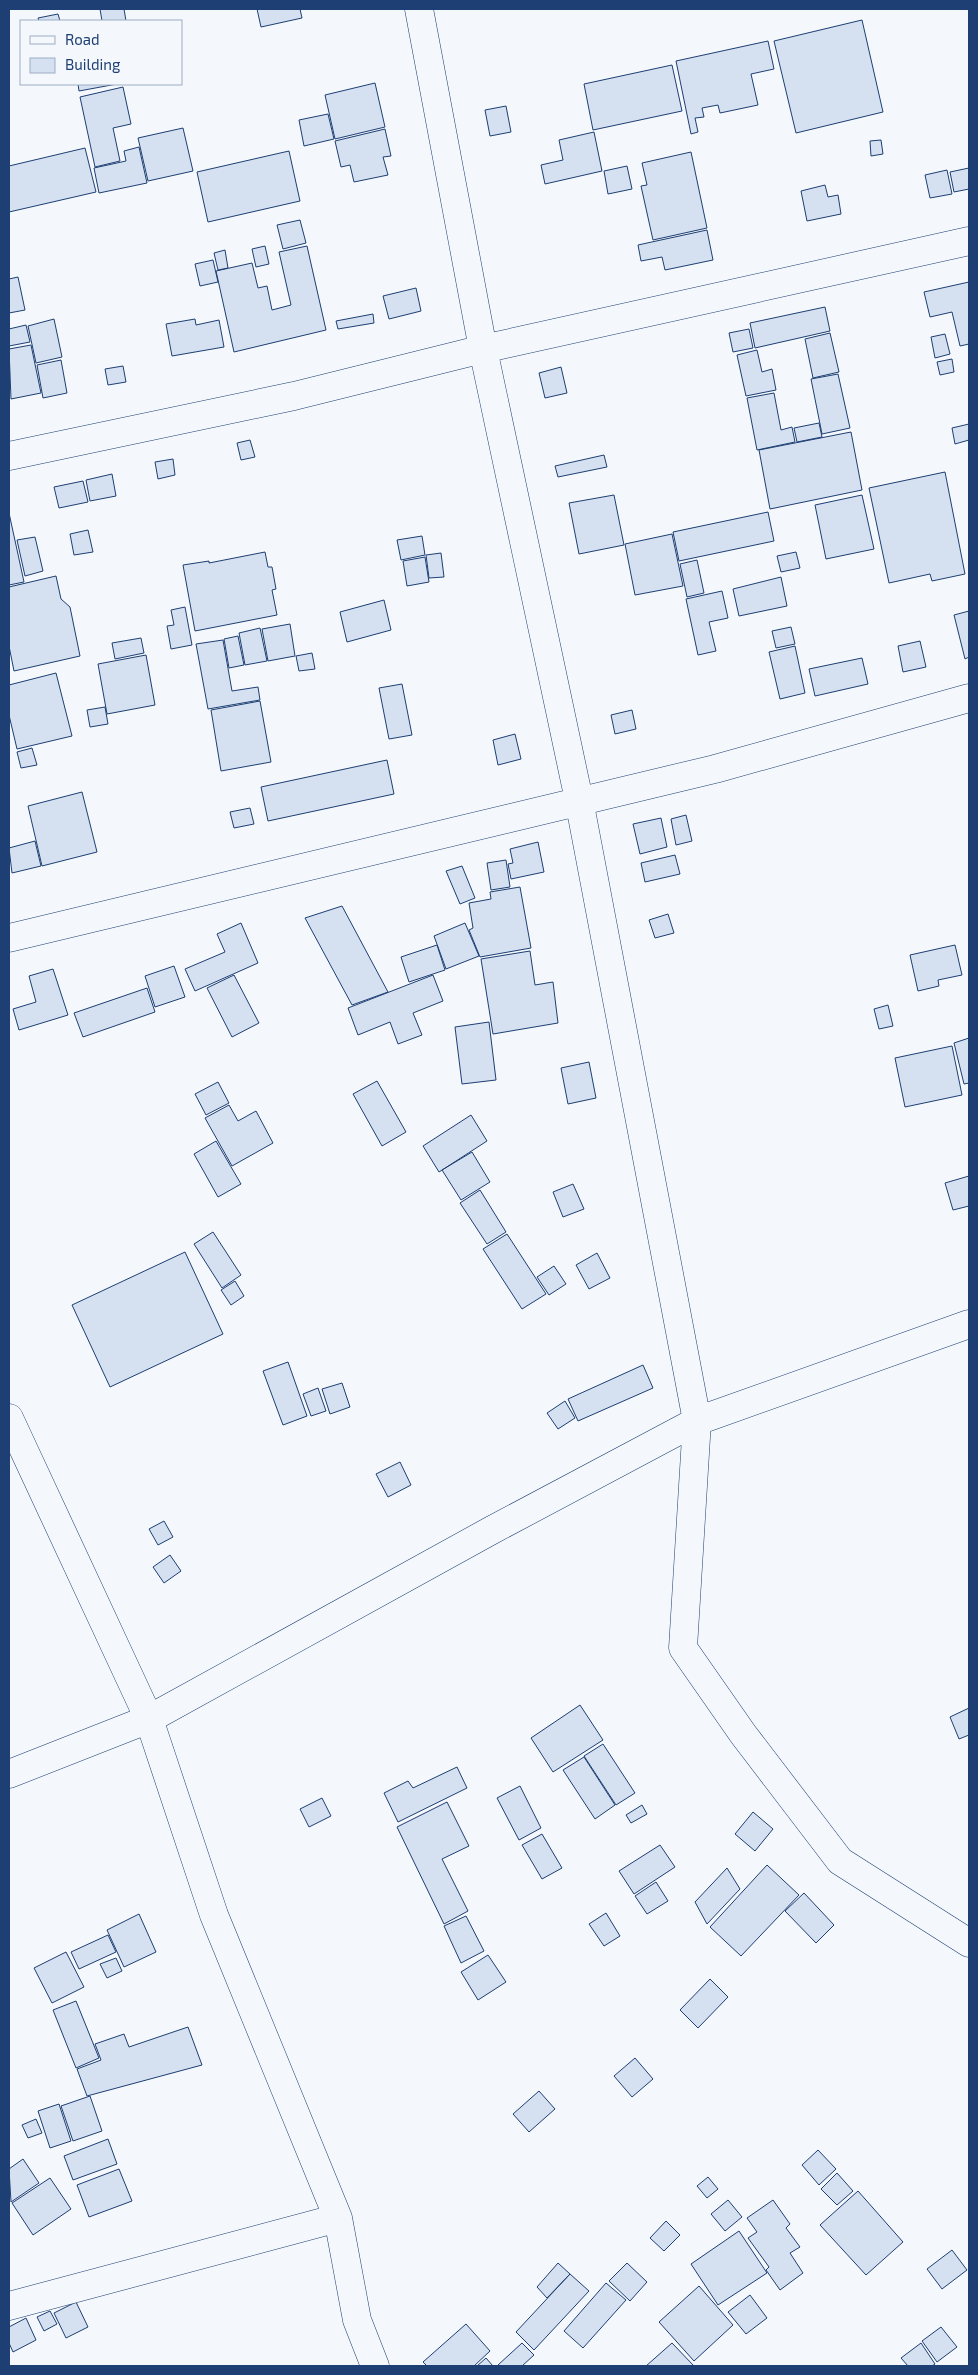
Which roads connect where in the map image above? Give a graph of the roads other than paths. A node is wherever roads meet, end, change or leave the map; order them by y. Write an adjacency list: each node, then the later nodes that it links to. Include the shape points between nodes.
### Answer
1 (420, 9): 3 (street)
2 (969, 241): 3 (street)
3 (483, 349): 4 (street, via 294,396); 6 (street)
4 (9, 456)
5 (969, 698): 6 (street, via 715,769)
6 (579, 800): 7 (street); 10 (street)
7 (9, 938)
8 (969, 1324): 10 (street)
9 (9, 1418): 11 (street)
10 (697, 1421): 11 (street); 13 (street, via 683,1648 840,1862)
11 (149, 1719): 12 (street); 14 (street, via 214,1915)
12 (9, 1774)
13 (969, 1943)
14 (338, 2218): 15 (street); 16 (street, via 357,2320)
15 (9, 2306)
16 (375, 2366)

